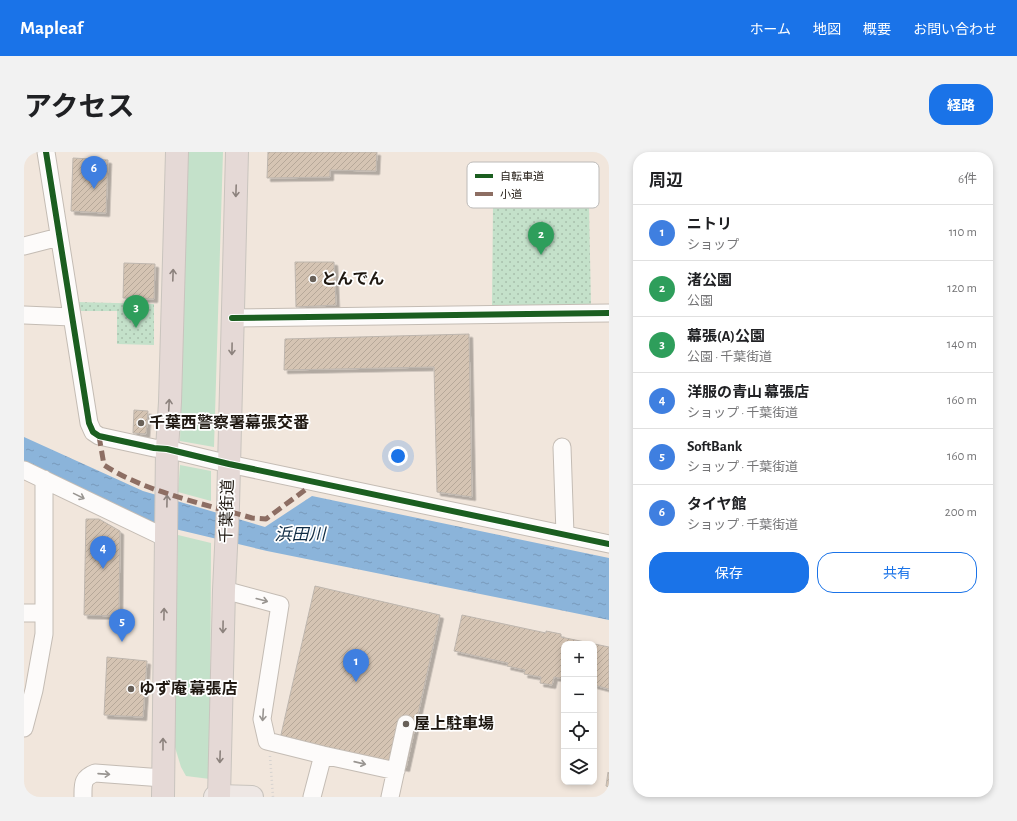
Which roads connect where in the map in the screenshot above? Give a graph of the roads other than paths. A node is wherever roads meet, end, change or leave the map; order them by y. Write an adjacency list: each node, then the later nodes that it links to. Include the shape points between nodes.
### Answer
1 (46, 152): 4 (street)
2 (177, 152): 11 (highway, one-way to 2)
3 (237, 152): 9 (highway, 千葉街道, one-way to 9)
4 (59, 237): 5 (street); 8 (street)
5 (24, 246)
6 (609, 313): 9 (street)
7 (24, 315): 8 (street)
8 (72, 317): 11 (street, via 89,423 93,432 114,440)
9 (232, 318): 12 (highway, 千葉街道, one-way to 12)
10 (562, 447): 16 (street)
11 (167, 449): 12 (street); 15 (highway, one-way to 11)
12 (229, 464): 16 (street); 18 (highway, 千葉街道)
13 (24, 470): 14 (street)
14 (44, 479): 15 (street, one-way to 15); 20 (street)
15 (166, 534): 25 (highway, one-way to 15)
16 (565, 534): 17 (street)
17 (609, 544)
18 (224, 590): 23 (street, one-way to 23, via 280,605 262,719 267,740); 27 (highway, 千葉街道, one-way to 27)
19 (24, 613): 20 (street)
20 (43, 613): 22 (street, via 44,634)
21 (406, 724): 24 (street)
22 (24, 728)
23 (323, 755): 24 (street, one-way to 24); 29 (street)
24 (397, 769): 30 (street)
25 (163, 788): 26 (street, one-way to 25, via 83,783 88,776 95,773)
26 (83, 797)
27 (218, 797): 28 (main road)
28 (252, 797)
29 (312, 797)
30 (390, 797)

